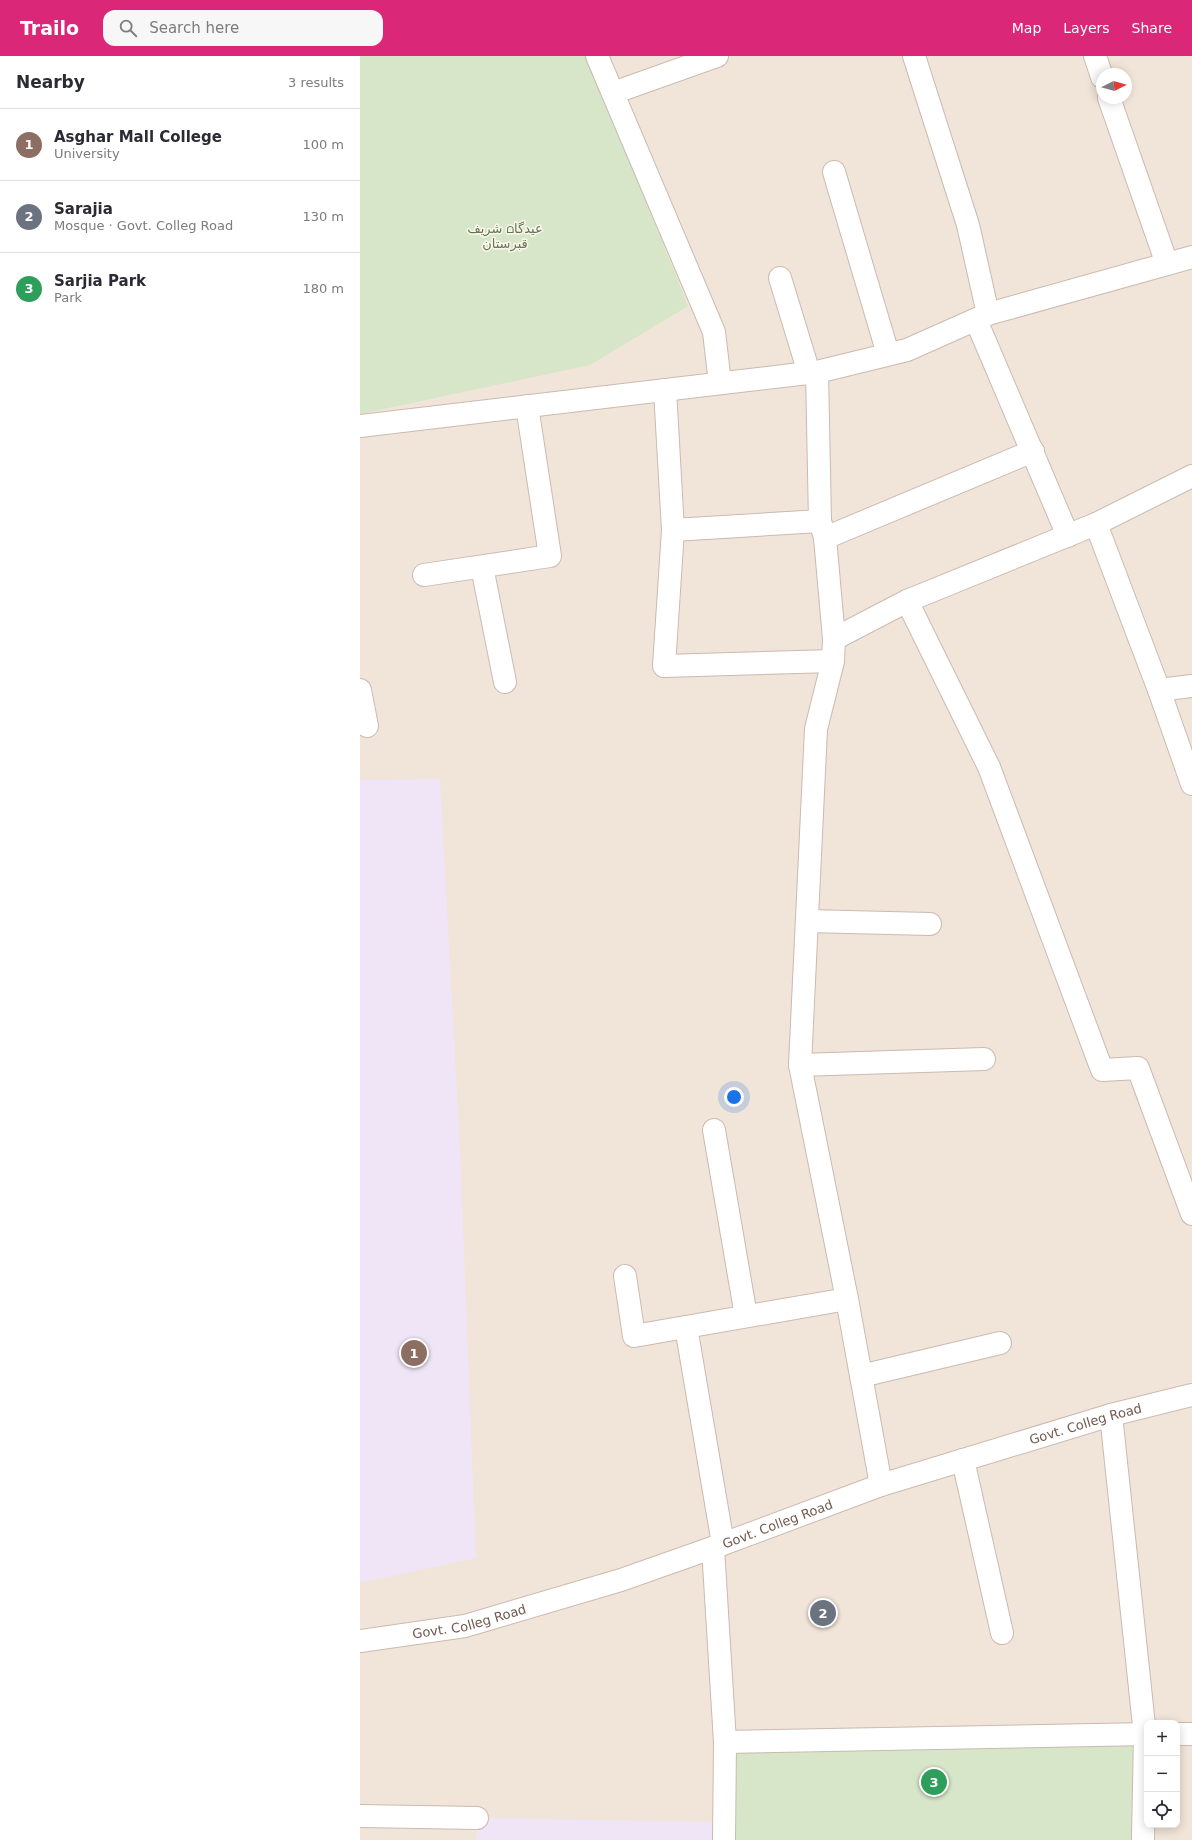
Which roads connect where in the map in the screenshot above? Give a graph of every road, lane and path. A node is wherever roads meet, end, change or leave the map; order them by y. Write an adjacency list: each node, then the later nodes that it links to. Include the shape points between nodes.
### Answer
1 (598, 56): 6 (street)
2 (718, 56): 6 (street)
3 (914, 56): 12 (street, via 968,226)
4 (1095, 56): 5 (street)
5 (1099, 68)
6 (613, 93): 15 (street, via 714,332)
7 (1111, 104): 10 (street)
8 (834, 172): 13 (street)
9 (1192, 257): 10 (street)
10 (1167, 264): 12 (street)
11 (780, 278): 14 (street)
12 (982, 317): 13 (street, via 907,350); 19 (street)
13 (888, 354): 14 (street)
14 (813, 373): 15 (street); 22 (street)
15 (720, 383): 16 (street)
16 (665, 390): 17 (street); 23 (street)
17 (527, 406): 18 (street); 25 (street, via 550,556)
18 (360, 426)
19 (1033, 451): 22 (street); 24 (street)
20 (1192, 476): 21 (street)
21 (1096, 524): 24 (street); 33 (street)
22 (822, 529): 23 (street); 28 (street)
23 (673, 530): 29 (street, via 664,666)
24 (1068, 536): 27 (street)
25 (482, 567): 26 (street); 30 (street)
26 (424, 575)
27 (907, 601): 28 (street); 41 (street, via 989,766 1102,1070 1138,1068)
28 (834, 639): 29 (street)
29 (833, 661): 36 (street, via 816,729)
30 (505, 682)
31 (1192, 686): 33 (street)
32 (360, 690): 34 (street)
33 (1159, 690): 35 (street)
34 (367, 726)
35 (1192, 784)
36 (807, 921): 37 (street); 39 (street)
37 (930, 924)
38 (984, 1059): 39 (street)
39 (800, 1065): 43 (street)
40 (714, 1130): 44 (street)
41 (1192, 1214)
42 (625, 1276): 45 (street, via 634,1336)
43 (847, 1299): 44 (street); 47 (street)
44 (746, 1316): 45 (street)
45 (686, 1327): 52 (street)
46 (1000, 1343): 47 (street)
47 (861, 1376): 51 (street)
48 (1192, 1395): 49 (street, Govt. Colleg Road)
49 (1111, 1414): 50 (street, Govt. Colleg Road); 55 (street)
50 (963, 1460): 51 (street, Govt. Colleg Road); 53 (street)
51 (881, 1485): 52 (street, Govt. Colleg Road)
52 (718, 1546): 54 (street, Govt. Colleg Road, via 621,1580 465,1626); 59 (street)
53 (1002, 1633)
54 (360, 1641)
55 (1144, 1720)
56 (1144, 1734): 59 (street)
57 (1180, 1734): 58 (street)
58 (1192, 1734)
59 (726, 1742): 63 (street)
60 (1145, 1756): 64 (street)
61 (360, 1816): 62 (street)
62 (477, 1818)
63 (724, 1840)
64 (1143, 1840)

